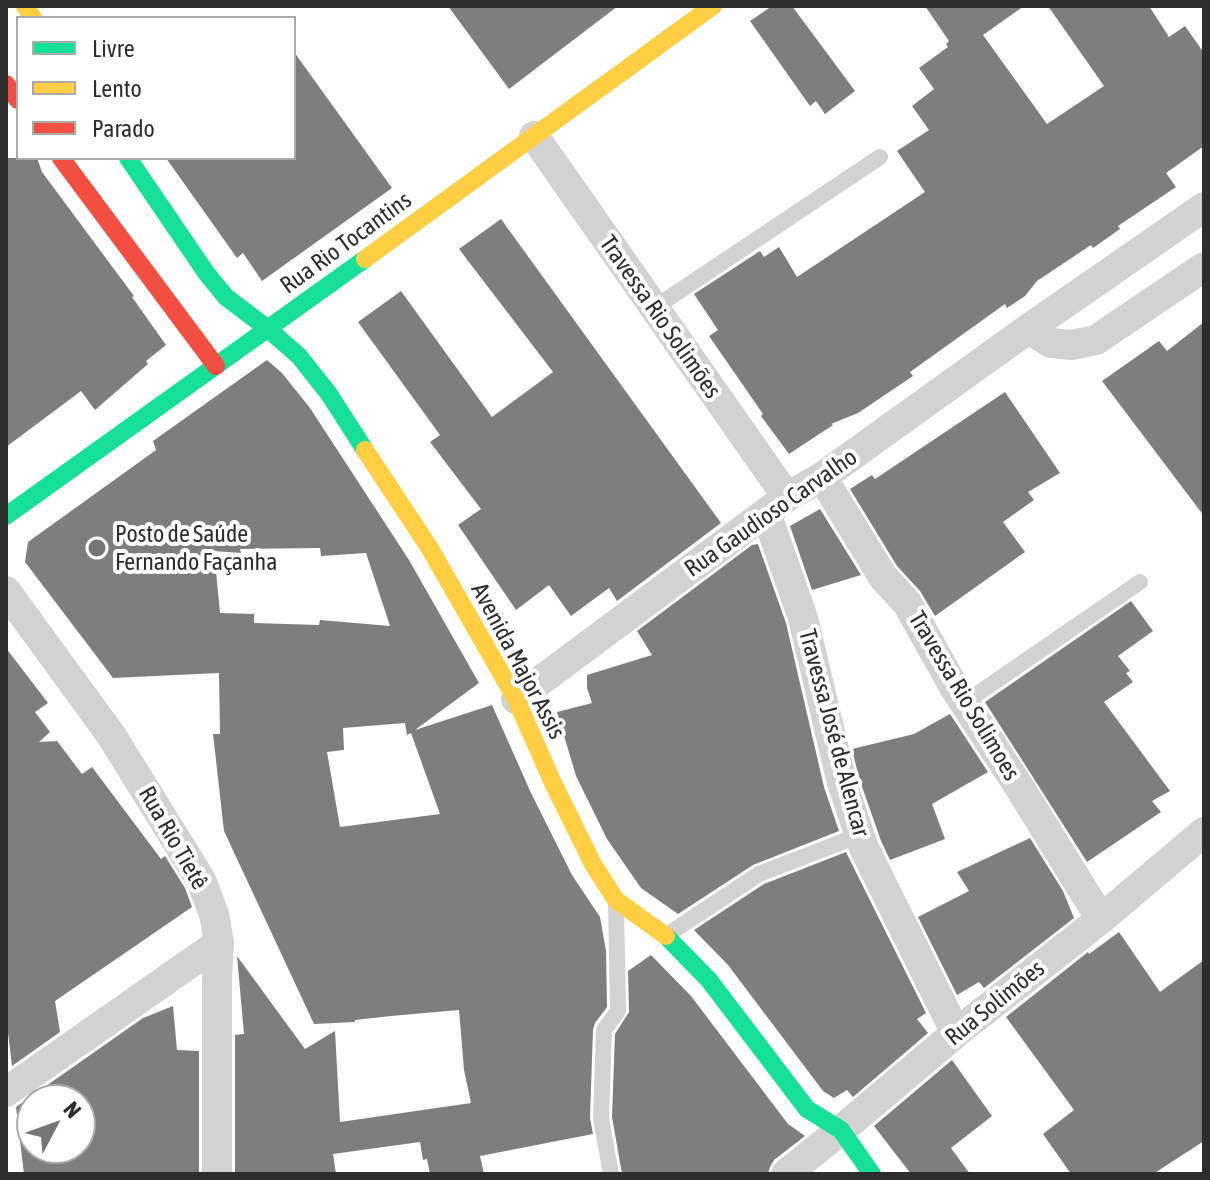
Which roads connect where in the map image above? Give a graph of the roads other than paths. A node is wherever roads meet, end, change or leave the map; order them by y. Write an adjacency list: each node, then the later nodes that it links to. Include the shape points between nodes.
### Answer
1 (713, 6): 2 (street, Rua Rio Tocantins)
2 (534, 136): 8 (street, Travessa Rio Solimões); 9 (street, Rua Rio Tocantins)
3 (880, 157): 8 (lane)
4 (62, 160): 11 (street)
5 (129, 160): 9 (street, Avenida Major Assis, via 207,274 226,297)
6 (1204, 207): 10 (street, Rua Gaudioso Carvalho)
7 (1204, 267): 10 (street, via 1096,340 1051,343)
8 (654, 308): 13 (street, Travessa Rio Solimões)
9 (268, 329): 11 (street, Rua Rio Tocantins); 17 (street, Avenida Major Assis, via 299,356 329,394 429,547)
10 (1028, 329): 12 (street, Rua Gaudioso Carvalho)
11 (216, 366): 14 (street, Rua Rio Tocantins)
12 (822, 477): 13 (street, Rua Gaudioso Carvalho); 18 (street, Travessa Rio Solimoes, via 883,577 907,603)
13 (777, 505): 17 (street, Rua Gaudioso Carvalho); 20 (street, Travessa José de Alencar, via 842,783)
14 (6, 516)
15 (1140, 582): 18 (lane)
16 (6, 591): 24 (street, Rua Rio Tietê, via 111,735 201,880)
17 (516, 699): 21 (street, Avenida Major Assis, via 586,851)
18 (964, 703): 22 (street, Travessa Rio Solimoes)
19 (1204, 832): 22 (street, Rua Solimões)
20 (860, 835): 23 (lane, via 759,874); 25 (street, Travessa José de Alencar)
21 (616, 900): 23 (street, Avenida Major Assis); 29 (lane, via 618,1011 604,1030 601,1118)
22 (1101, 919): 25 (street, Rua Solimões)
23 (666, 936): 27 (street, Avenida Major Assis, via 709,980 807,1109)
24 (219, 943): 26 (street); 28 (street, Rua Rio Tietê)
25 (956, 1033): 27 (street, Rua Solimões)
26 (6, 1092)
27 (841, 1130): 30 (street, Rua Solimões); 31 (street, Avenida Major Assis)
28 (217, 1174)
29 (611, 1174)
30 (786, 1174)
31 (872, 1174)

